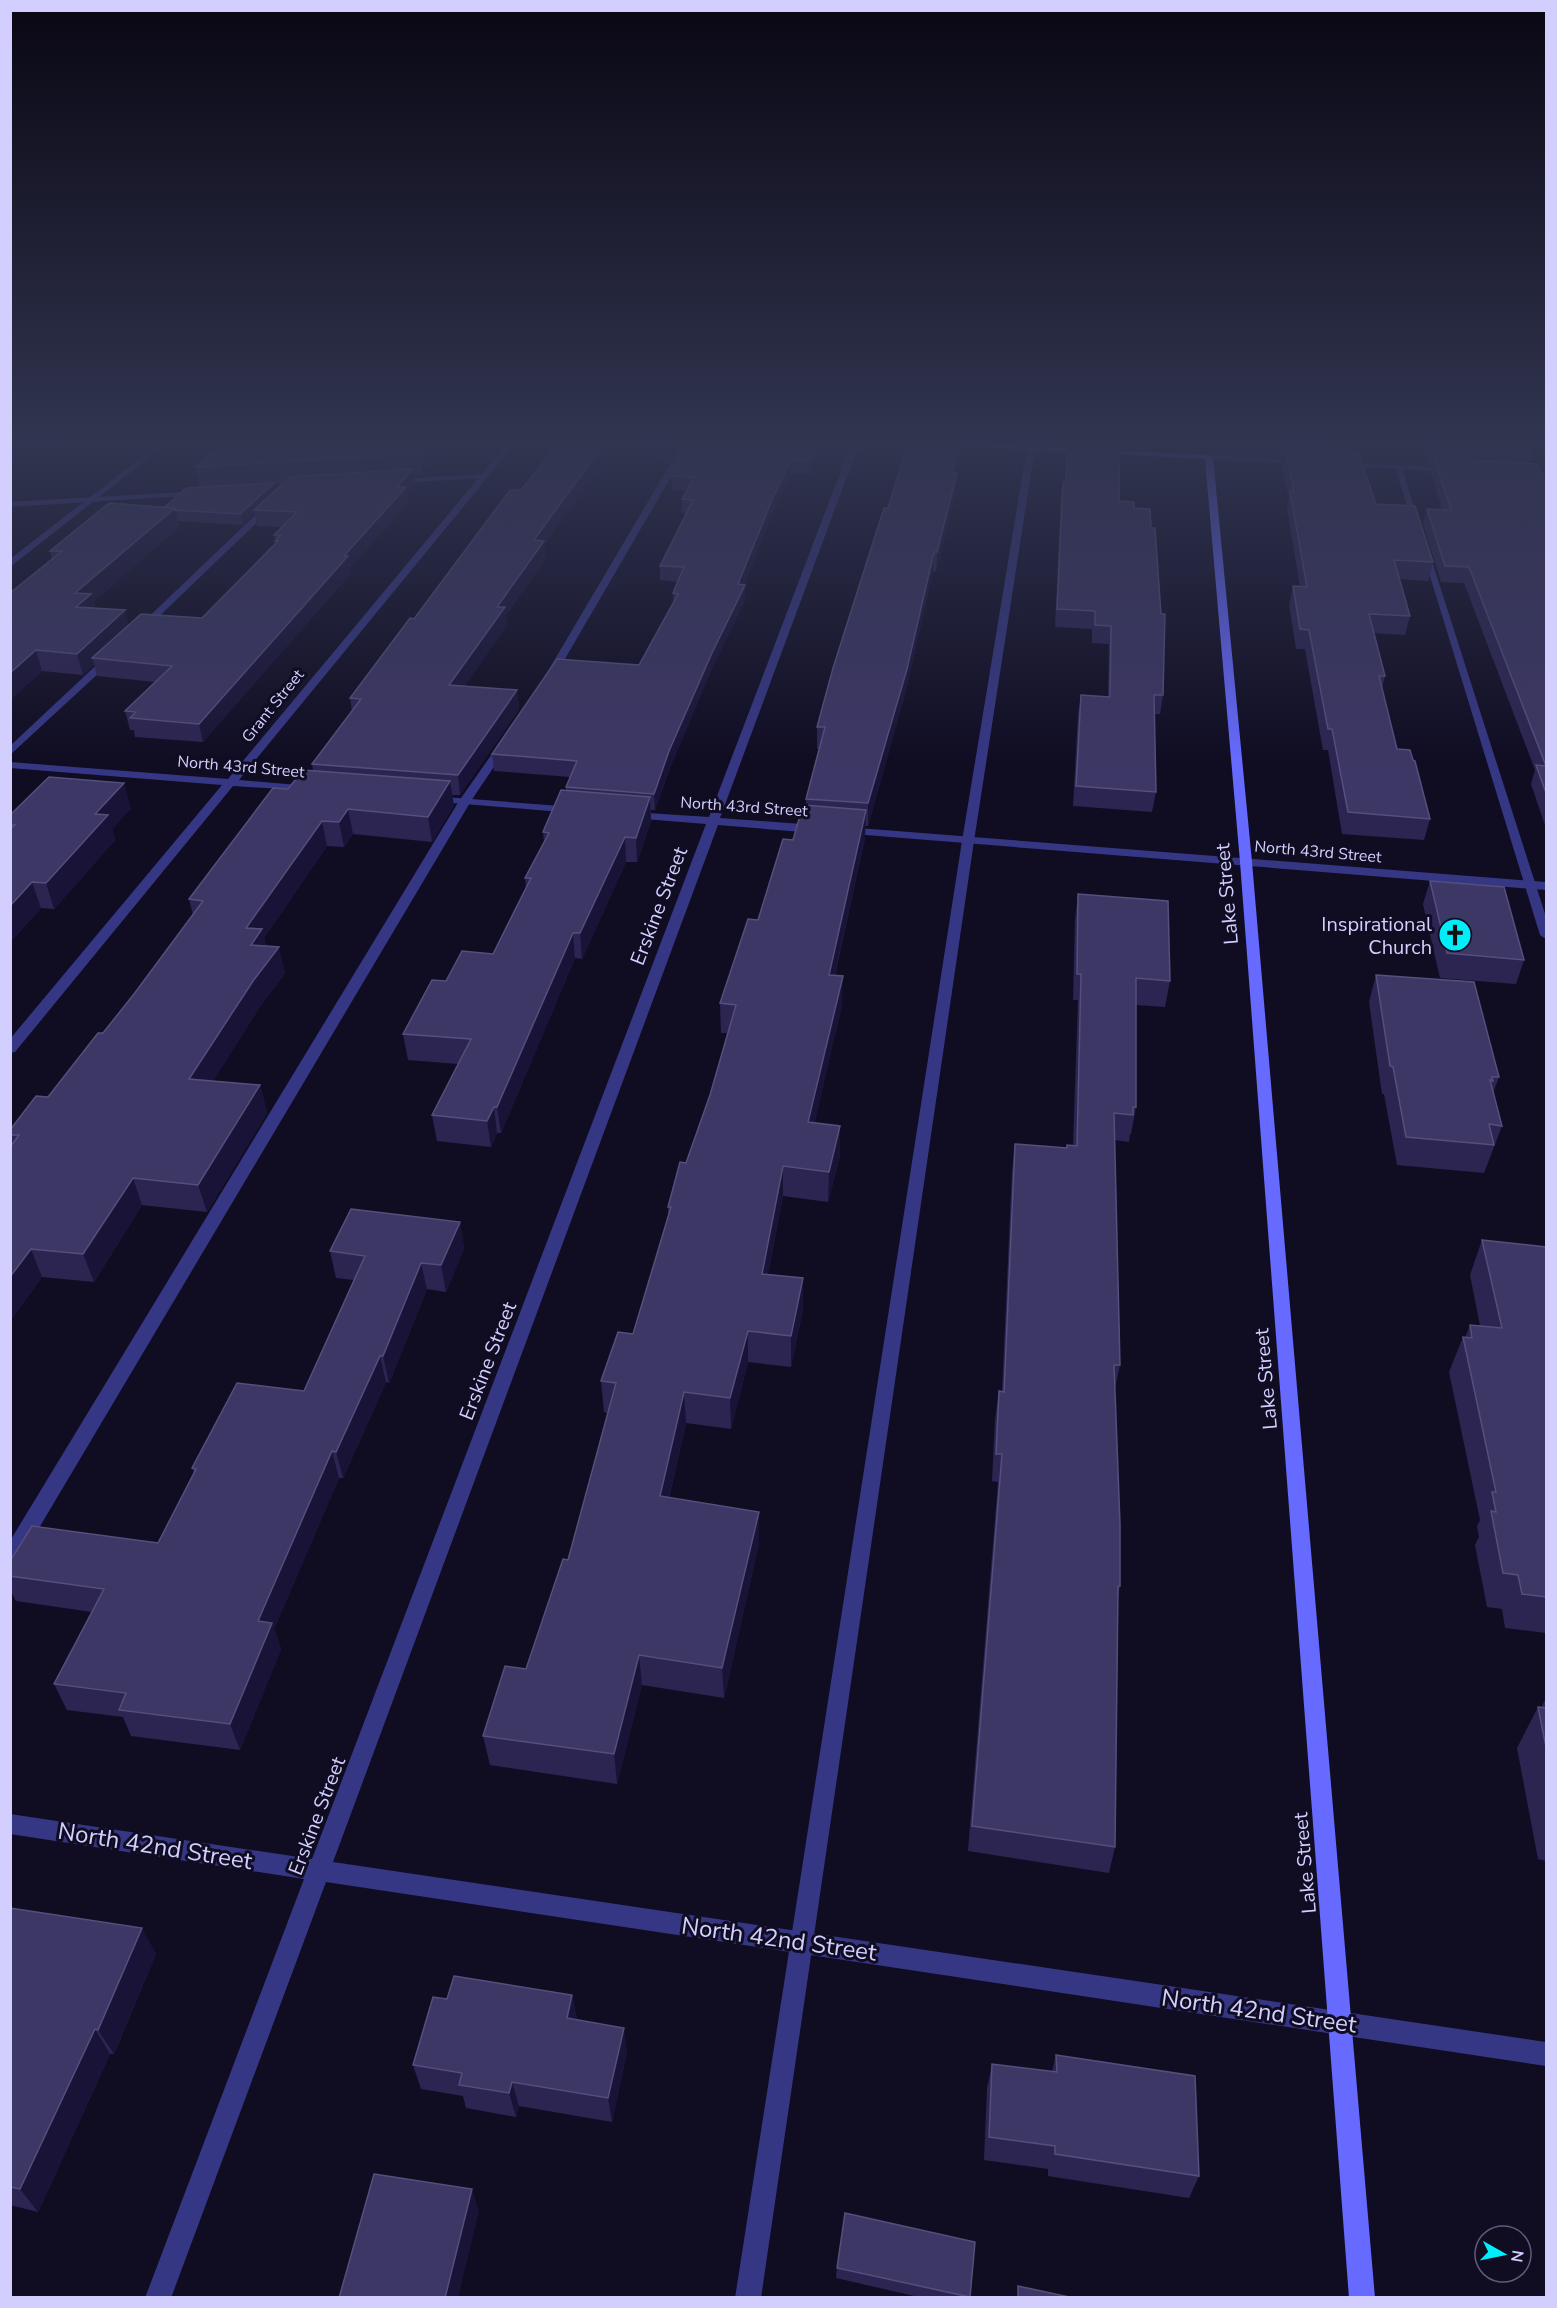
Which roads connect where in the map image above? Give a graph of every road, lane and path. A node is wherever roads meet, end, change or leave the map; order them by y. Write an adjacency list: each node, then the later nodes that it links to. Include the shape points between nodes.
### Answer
1 (1423, 546): 25 (street)
2 (32, 547): 9 (street)
3 (228, 547): 10 (street)
4 (426, 547): 16 (street, Grant Street)
5 (626, 547): 12 (street)
6 (816, 547): 22 (street, Erskine Street)
7 (1015, 547): 23 (street)
8 (1217, 547): 24 (main road, Lake Street)
9 (10, 564)
10 (138, 632)
11 (121, 648): 14 (street)
12 (543, 686)
13 (511, 734): 19 (street)
14 (10, 752)
15 (10, 765): 16 (street, North 43rd Street)
16 (231, 783): 17 (street, North 43rd Street); 28 (street, Grant Street)
17 (325, 790)
18 (418, 798): 19 (street)
19 (465, 801): 20 (street); 29 (street)
20 (583, 811)
21 (619, 814): 22 (street, North 43rd Street)
22 (714, 821): 23 (street, North 43rd Street); 31 (street, Erskine Street)
23 (968, 841): 24 (street, North 43rd Street); 32 (street)
24 (1246, 862): 25 (street, North 43rd Street); 33 (main road, Lake Street)
25 (1529, 885): 26 (street, North 43rd Street); 27 (street)
26 (1546, 886)
27 (1546, 935)
28 (10, 1049)
29 (10, 1559)
30 (10, 1824): 31 (street, North 42nd Street)
31 (318, 1871): 32 (street, North 42nd Street); 35 (street, Erskine Street)
32 (800, 1942): 33 (street, North 42nd Street); 36 (street)
33 (1339, 2022): 34 (street, North 42nd Street); 37 (main road, Lake Street)
34 (1546, 2054)
35 (158, 2298)
36 (748, 2298)
37 (1362, 2298)

